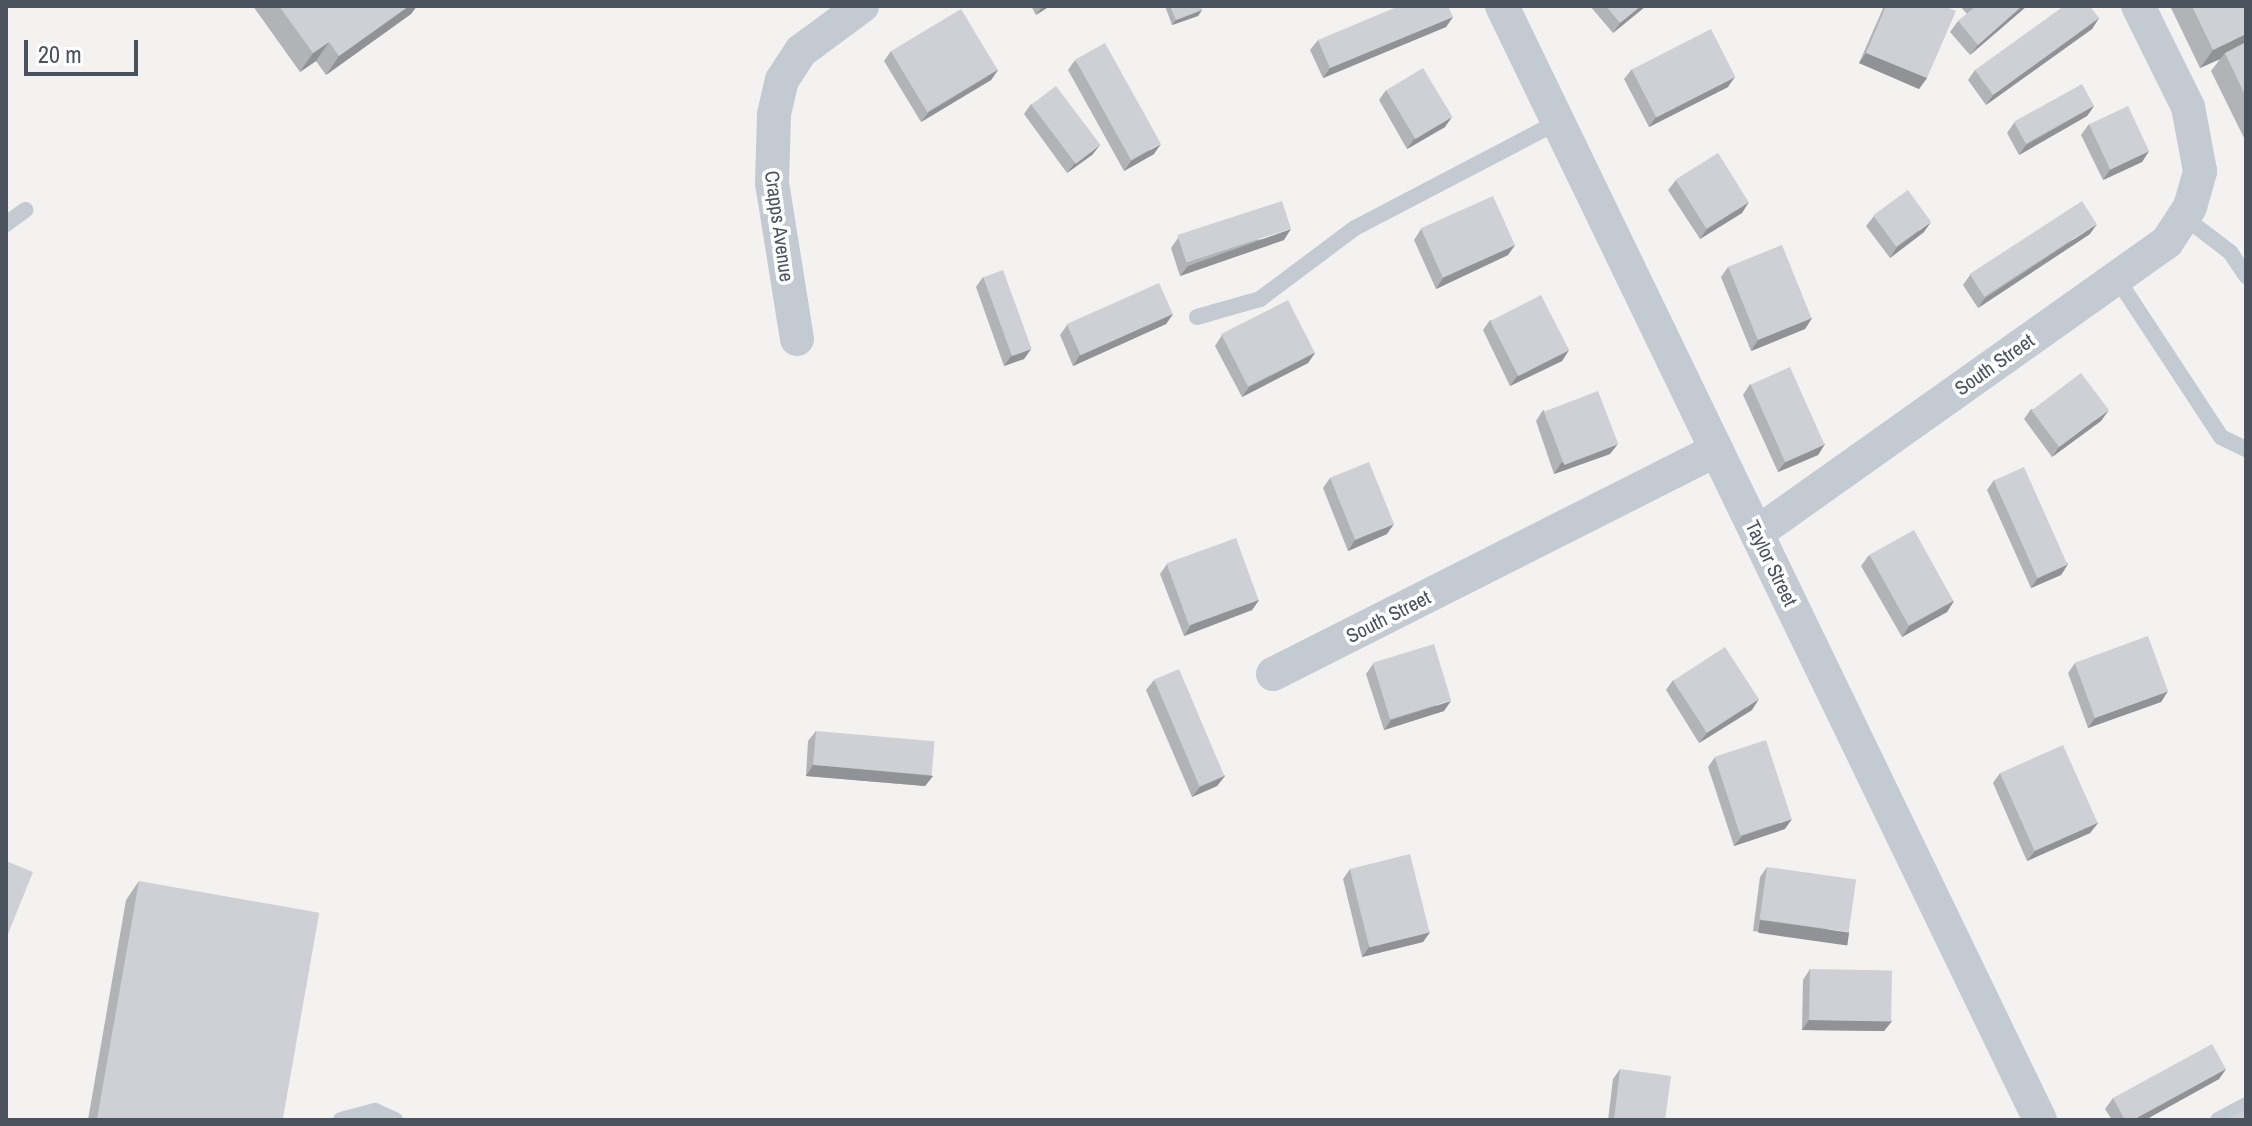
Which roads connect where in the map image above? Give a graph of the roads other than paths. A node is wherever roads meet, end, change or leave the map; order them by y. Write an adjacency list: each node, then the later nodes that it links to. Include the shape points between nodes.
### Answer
1 (862, 6): 11 (street, Crapps Avenue, via 801,51 782,80 774,114 772,183)
2 (1502, 6): 4 (street, Taylor Street)
3 (2138, 6): 6 (street, South Street, via 2188,107 2200,171)
4 (1558, 122): 10 (lane, via 1355,228 1260,299); 13 (street, Taylor Street)
5 (25, 210): 7 (lane)
6 (2184, 217): 8 (lane, via 2230,252); 9 (street, South Street, via 2167,242)
7 (6, 224)
8 (2246, 276)
9 (2118, 280): 12 (lane, via 2221,437); 14 (street, South Street)
10 (1197, 317)
11 (797, 339)
12 (2246, 449)
13 (1717, 450): 14 (street, Taylor Street); 15 (street, South Street)
14 (1757, 533): 19 (street, Taylor Street)
15 (1273, 674)
16 (2246, 1105): 20 (lane)
17 (341, 1120): 18 (lane, via 375,1111)
18 (395, 1120)
19 (2040, 1120)
20 (2218, 1120)

